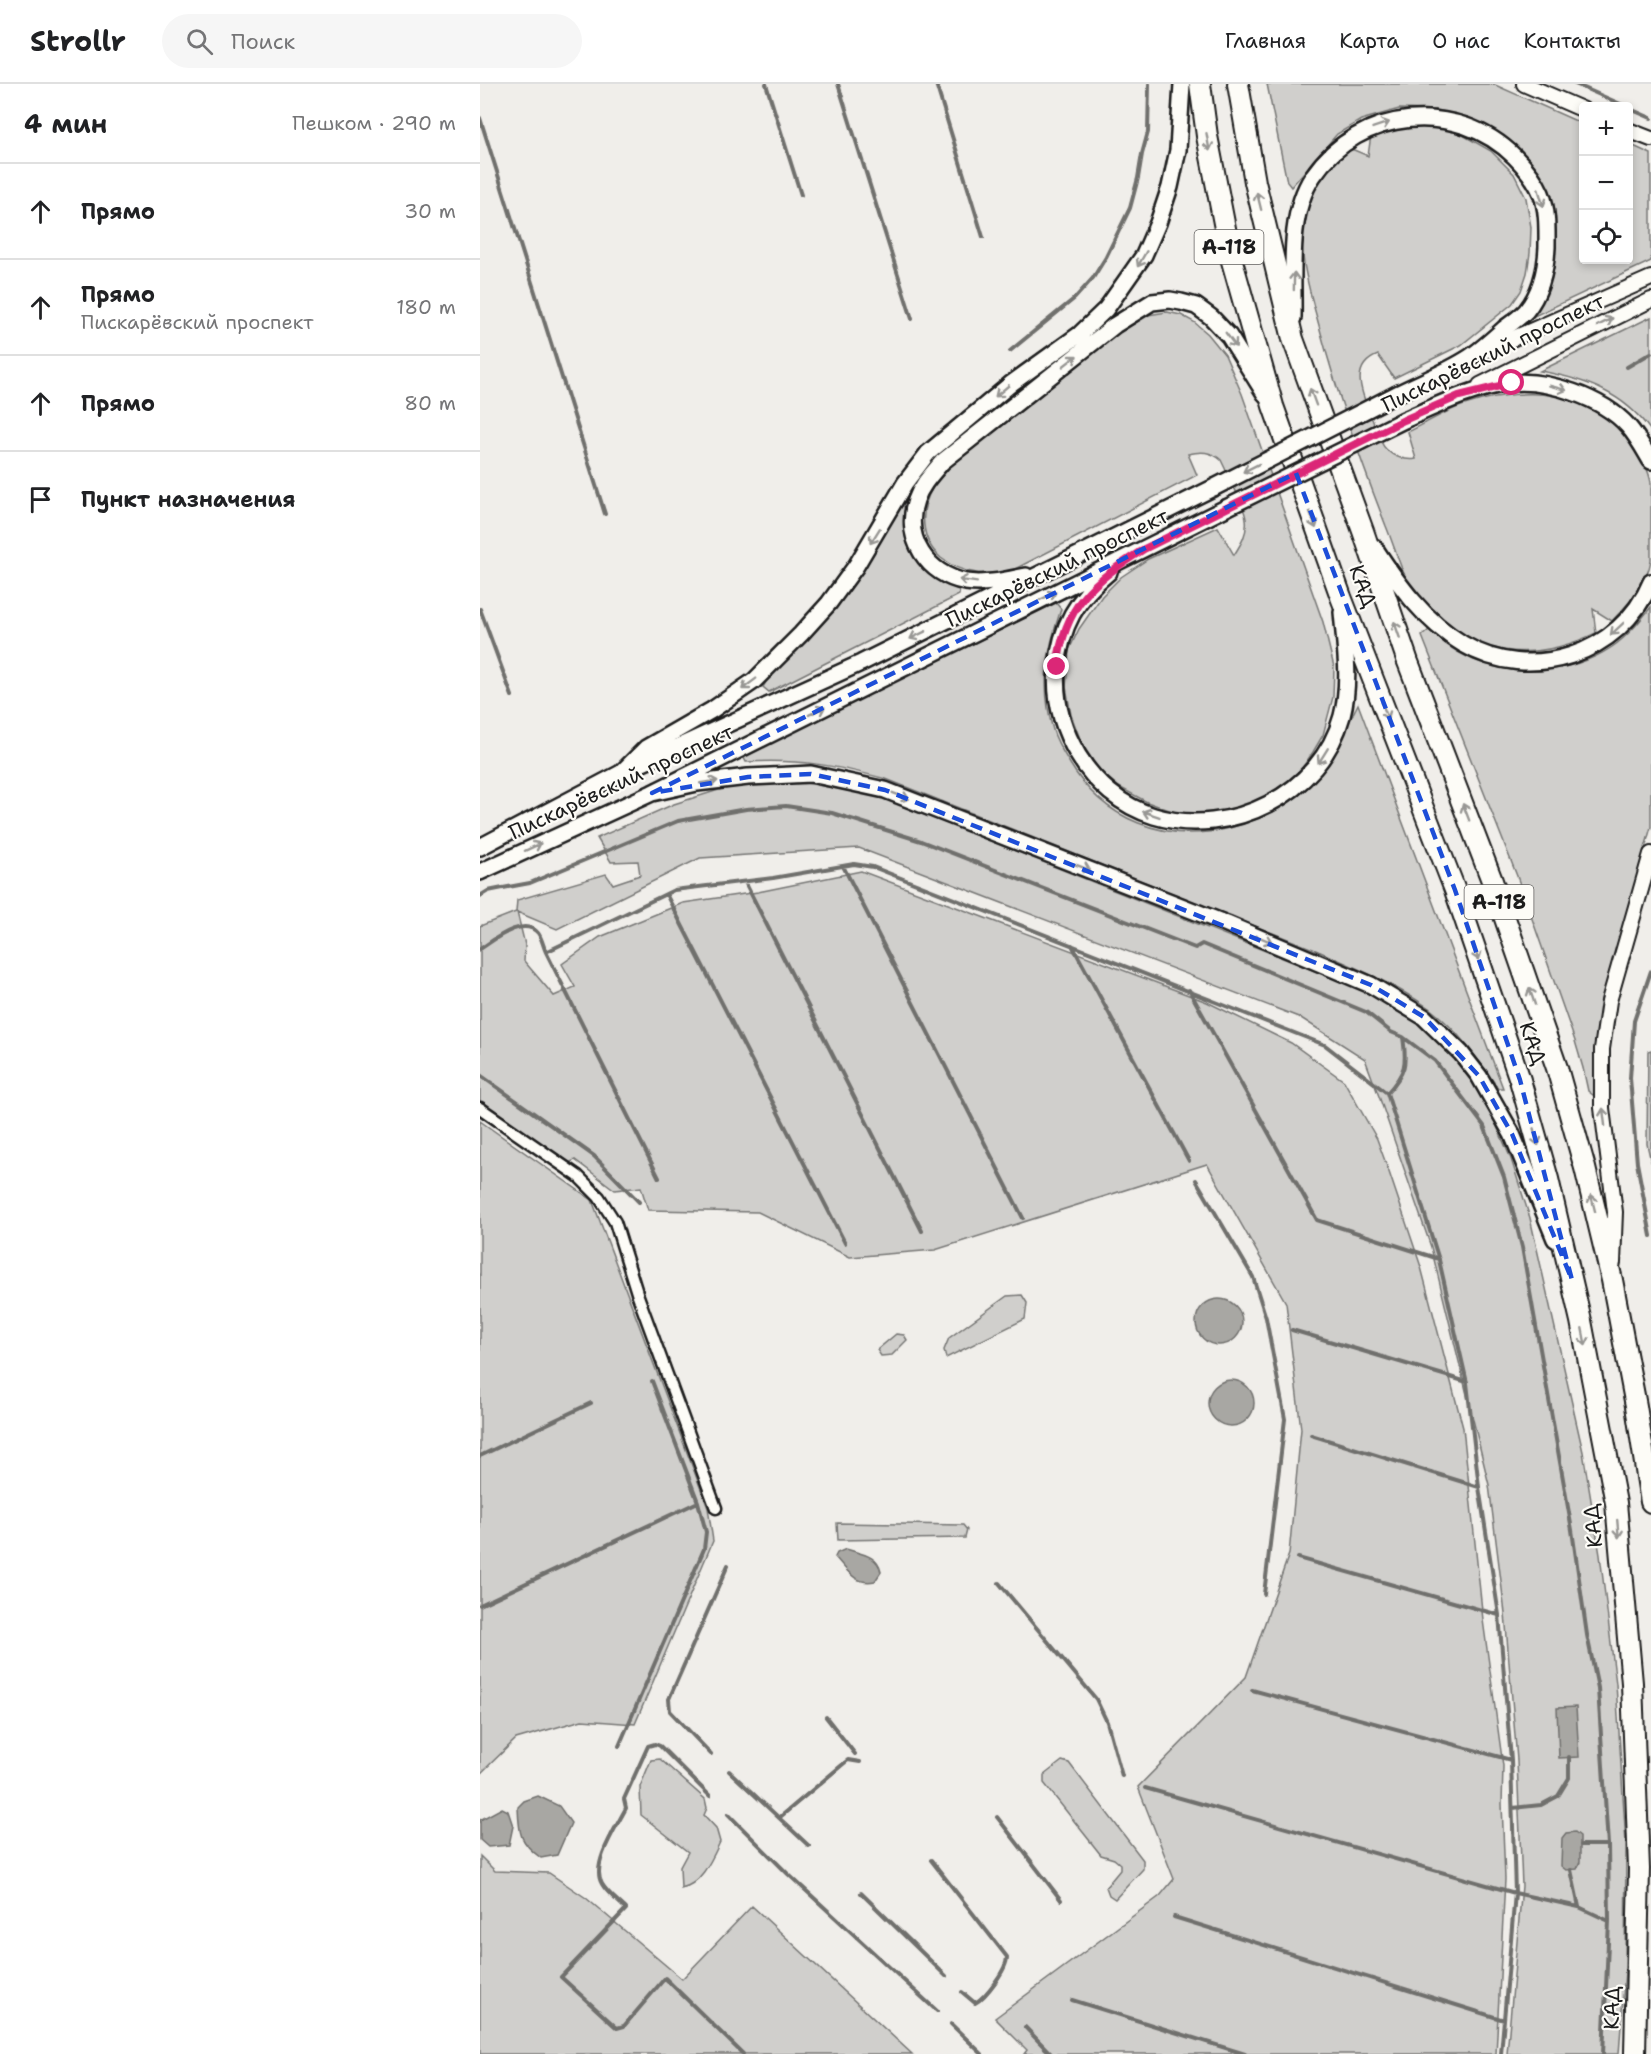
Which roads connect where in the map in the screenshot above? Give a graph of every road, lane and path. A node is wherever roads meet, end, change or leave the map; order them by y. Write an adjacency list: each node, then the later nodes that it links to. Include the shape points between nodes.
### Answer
1 (1182, 84): 20 (main road, one-way to 20, via 1178,150 1158,223 1144,255 1106,309 1080,334 1012,383 928,453 829,603 754,681 645,748)
2 (1200, 84): 13 (highway, КАД / А-118, one-way to 13, via 1230,254)
3 (1238, 84): 10 (highway, КАД / А-118, one-way to 3, via 1255,182)
4 (1524, 84): 5 (street)
5 (1579, 108)
6 (1633, 132): 7 (street)
7 (1651, 139)
8 (1651, 278): 11 (street, Пискарёвский проспект)
9 (1651, 300): 12 (street, Пискарёвский проспект, one-way to 9)
10 (1293, 339): 11 (main road, one-way to 11, via 1295,223 1312,177 1341,146 1375,127 1407,119 1443,119 1471,126 1502,144 1527,169 1542,194 1548,224 1547,255 1535,296 1526,311); 15 (highway, КАД / А-118, one-way to 10)
11 (1471, 357): 17 (main road, Пискарёвский проспект, one-way to 17, bridge)
12 (1459, 396): 14 (main road, one-way to 14, via 1503,384 1523,383 1551,386 1585,397 1628,426); 16 (main road, Пискарёвский проспект, bridge)
13 (1273, 406): 17 (main road, one-way to 13, via 990,583 946,575 916,547 916,500 942,462 1115,325 1152,302 1170,300 1196,306 1229,336); 19 (highway, КАД / А-118, one-way to 19)
14 (1651, 461)
15 (1363, 531): 18 (main road, one-way to 15, via 1623,624 1589,649 1564,658 1532,662 1505,659 1464,645 1418,608); 27 (highway, КАД / А-118, one-way to 15, via 1557,1068)
16 (1144, 549): 19 (main road, one-way to 16, via 1348,687 1341,718 1312,771 1297,786 1259,809 1231,818 1215,821 1152,816 1107,791 1087,770 1063,726 1055,687 1066,625 1084,594); 21 (main road, Пискарёвский проспект, one-way to 16)
17 (1046, 572): 20 (main road, Пискарёвский проспект, one-way to 20, via 861,663)
18 (1651, 582)
19 (1341, 597): 26 (highway, КАД / А-118, one-way to 26, via 1455,890 1516,1069)
20 (621, 773): 22 (main road, Пискарёвский проспект)
21 (652, 793): 24 (main road, Пискарёвский проспект, one-way to 21); 26 (main road, one-way to 26, via 697,783 811,774 885,790 1227,924 1371,986 1424,1017 1479,1076 1512,1134)
22 (482, 845)
23 (1651, 854): 27 (street, one-way to 23, via 1615,1212 1602,1108 1602,1049 1609,1001)
24 (480, 872)
25 (480, 1108): 29 (street, via 578,1176 599,1197 615,1222)
26 (1572, 1280): 30 (highway, КАД / А-118, one-way to 30, via 1616,1503 1632,1683 1639,1869)
27 (1612, 1280): 28 (highway, КАД / А-118)
28 (1651, 1502)
29 (716, 1508)
30 (1635, 2054)

